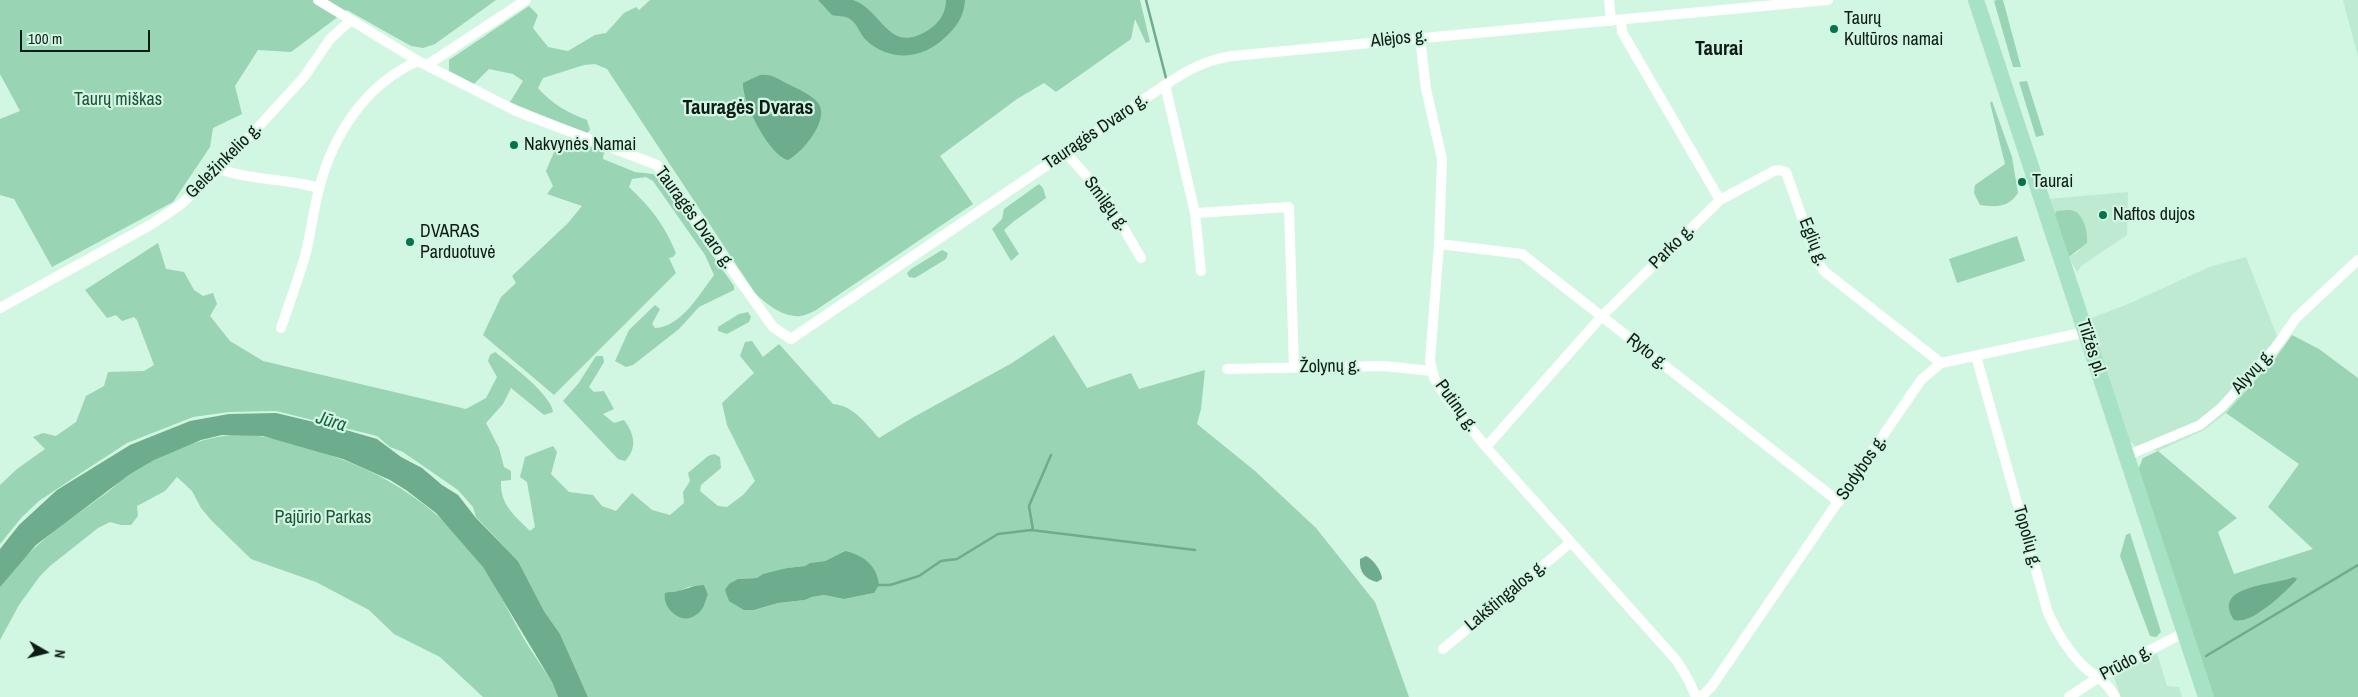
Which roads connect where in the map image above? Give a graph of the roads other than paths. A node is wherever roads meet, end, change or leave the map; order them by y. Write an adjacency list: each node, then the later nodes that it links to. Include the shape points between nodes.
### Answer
1 (318, 0): 6 (street)
2 (526, 0): 9 (street)
3 (1609, 0): 7 (street)
4 (1828, 0): 7 (street, Alėjos g.)
5 (1976, 0): 23 (highway, Tilžės pl.)
6 (350, 20): 9 (street); 12 (street, Geležinkelio g., via 330,39 304,77)
7 (1616, 20): 8 (street, Alėjos g.); 14 (street)
8 (1420, 37): 10 (street, Alėjos g., via 1218,58 1197,65); 16 (street, Putinų g., via 1426,89 1442,158)
9 (423, 63): 11 (street, Tauragės Dvaro g., via 516,111 658,165 774,327 791,339); 13 (street, via 392,74 357,109 334,145)
10 (1165, 85): 11 (street, Tauragės Dvaro g.); 15 (street)
11 (1066, 153): 17 (street, Smilgų g., via 1106,198)
12 (220, 169): 13 (street); 20 (street, Geležinkelio g., via 180,205 152,224)
13 (319, 188): 22 (street, via 305,255)
14 (1720, 200): 21 (street, Parko g.); 25 (street, Eglių g., via 1774,171 1786,172 1824,272)
15 (1194, 213): 19 (street); 26 (street, via 1289,207)
16 (1439, 244): 21 (street, Ryto g., via 1522,254); 28 (street, Putinų g., via 1430,360)
17 (1141, 258)
18 (2358, 260): 30 (street, Alyvų g., via 2296,318 2275,348 2222,407 2200,424)
19 (1201, 271)
20 (0, 308)
21 (1602, 316): 29 (street, Parko g.); 31 (street, Ryto g.)
22 (280, 328)
23 (2086, 332): 24 (street, Sodybos g.); 30 (highway, Tilžės pl.)
24 (1976, 356): 25 (street, Sodybos g.); 35 (street, Topolių g., via 2048,613 2068,649 2084,667)
25 (1942, 363): 31 (street, Sodybos g., via 1921,380)
26 (1294, 367): 27 (street, Žolynų g.); 28 (street, Žolynų g., via 1384,366)
27 (1227, 369)
28 (1432, 371): 29 (street, Putinų g., via 1445,396)
29 (1486, 447): 32 (street, Putinų g.)
30 (2126, 456): 33 (highway, Tilžės pl.)
31 (1839, 502): 37 (street, Sodybos g., via 1718,679)
32 (1570, 543): 34 (street, Lakštingalos g.); 36 (street, Putinų g., via 1677,661)
33 (2185, 632): 35 (street, Prūdo g.); 40 (highway, Tilžės pl.)
34 (1443, 650)
35 (2099, 677): 38 (street, Prūdo g.); 39 (street, Topolių g.)
36 (1696, 697)
37 (1701, 697)
38 (2069, 697)
39 (2115, 697)
40 (2206, 697)

